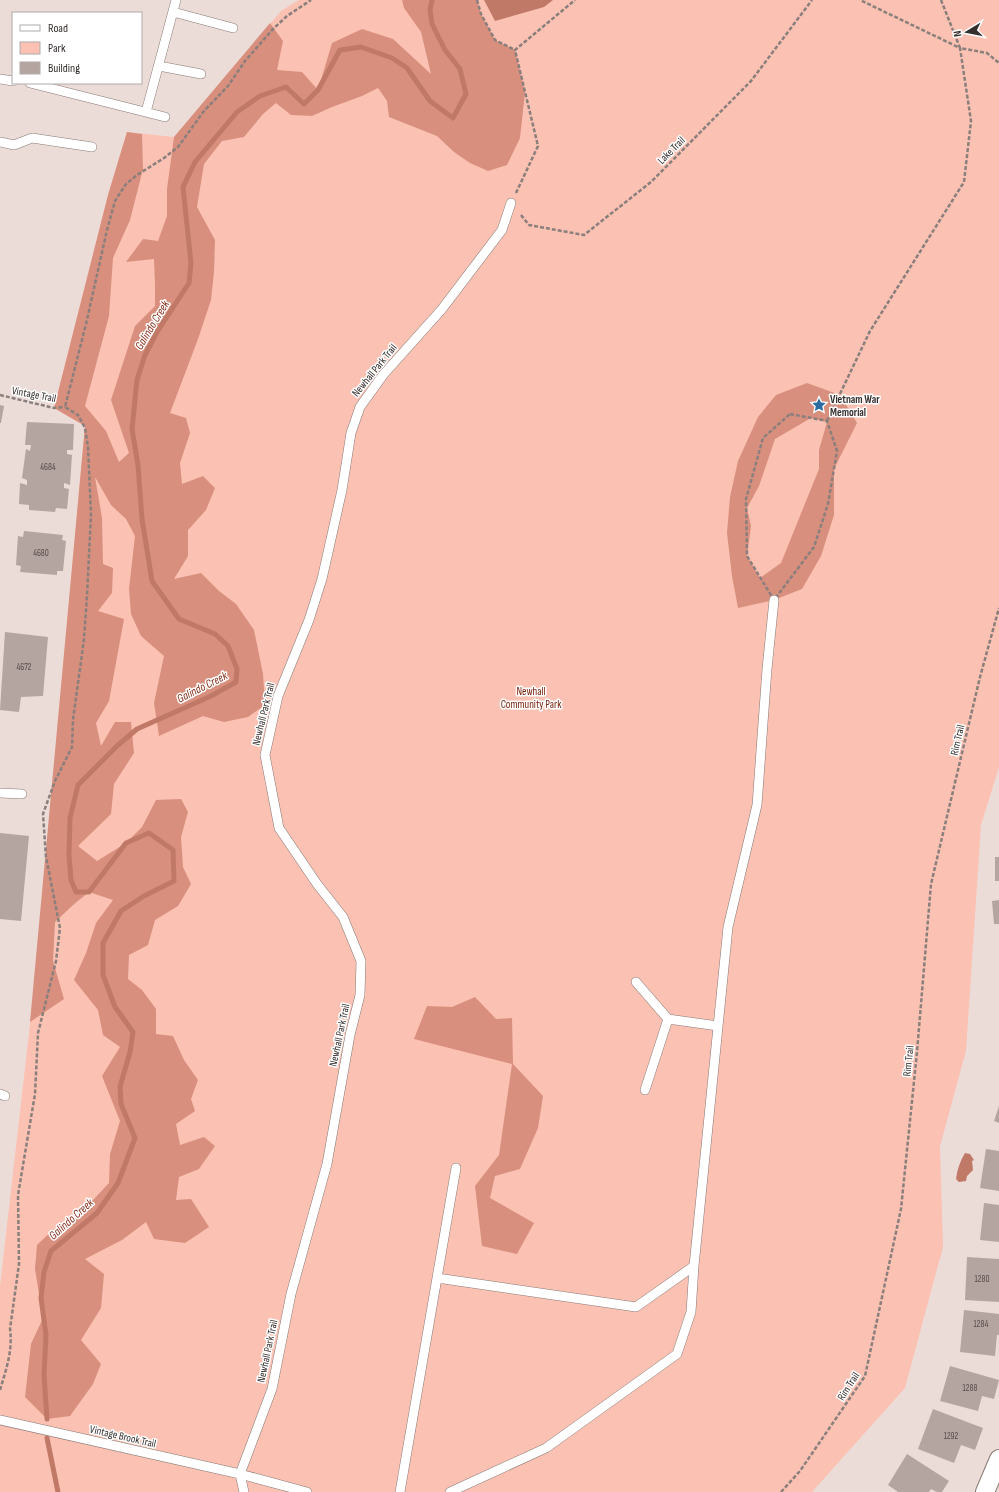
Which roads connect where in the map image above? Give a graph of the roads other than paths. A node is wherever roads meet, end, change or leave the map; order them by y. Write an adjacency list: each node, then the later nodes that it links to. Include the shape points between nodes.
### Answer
1 (176, 0): 2 (lane)
2 (173, 12): 3 (lane); 4 (lane)
3 (232, 28)
4 (159, 66): 5 (lane); 9 (lane)
5 (201, 74)
6 (0, 79): 7 (lane)
7 (12, 81)
8 (34, 84): 9 (lane)
9 (146, 112): 10 (lane)
10 (165, 117)
11 (0, 142): 12 (lane, via 14,145 32,138)
12 (92, 147)
13 (511, 203): 26 (lane, Newhall Park Trail, via 502,230 442,309 383,375 360,406 351,433 342,490 322,579 309,620 276,703 265,755 279,828 343,917 361,961 360,995 350,1035 327,1164 291,1294 272,1389)
14 (774, 600): 19 (lane, via 757,805 728,926)
15 (0, 793): 16 (lane)
16 (22, 794)
17 (636, 982): 18 (lane)
18 (668, 1019): 19 (lane); 20 (lane)
19 (718, 1026): 22 (lane)
20 (645, 1090)
21 (456, 1168): 23 (lane)
22 (694, 1266): 23 (lane, via 636,1307); 30 (lane, via 691,1312 677,1354 546,1448)
23 (437, 1278): 29 (lane)
24 (0, 1420): 26 (lane, Vintage Brook Trail)
25 (999, 1460): 31 (street)
26 (240, 1474): 27 (lane); 28 (lane, Vintage Brook Trail)
27 (244, 1492)
28 (307, 1492)
29 (400, 1492)
30 (450, 1492)
31 (985, 1492)

